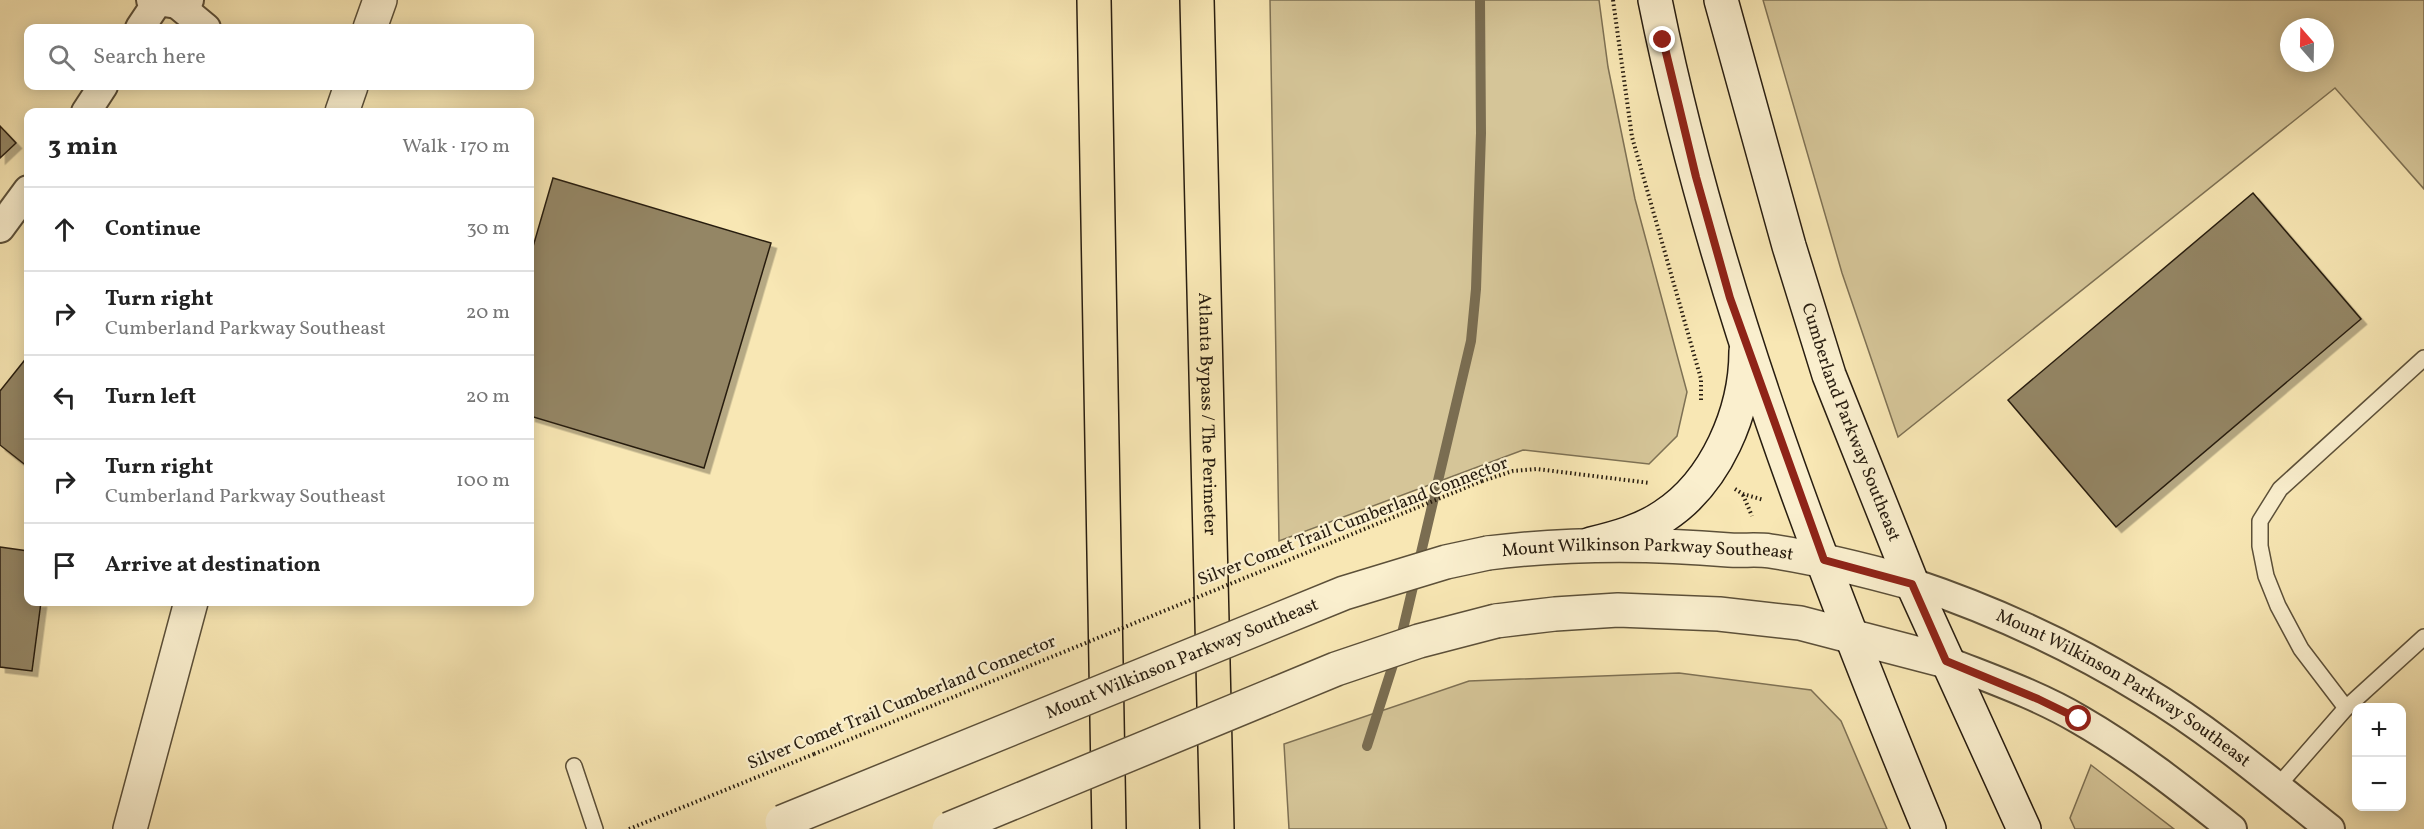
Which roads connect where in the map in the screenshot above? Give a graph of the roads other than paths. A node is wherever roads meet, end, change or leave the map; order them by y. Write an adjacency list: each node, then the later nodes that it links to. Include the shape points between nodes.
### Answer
1 (380, 0): 9 (street)
2 (1094, 0): 32 (highway)
3 (1197, 0): 33 (highway, Atlanta Bypass / The Perimeter)
4 (1655, 0): 14 (street, via 1696,177)
5 (1721, 0): 18 (street, Cumberland Parkway Southeast, via 1789,246 1830,375)
6 (169, 1): 7 (street); 8 (street)
7 (144, 24)
8 (201, 24)
9 (371, 24)
10 (100, 90): 11 (street)
11 (89, 108)
12 (24, 195): 13 (street)
13 (0, 228)
14 (1746, 343): 16 (street, via 1737,412 1708,472 1665,516 1619,538); 17 (street)
15 (2424, 358): 23 (lane, via 2280,489 2260,521 2266,576 2278,606 2301,649)
16 (1591, 544): 17 (street, Mount Wilkinson Parkway Southeast, via 1768,551); 27 (street, Mount Wilkinson Parkway Southeast, bridge, via 1488,552 1344,592)
17 (1824, 560): 18 (street, Mount Wilkinson Parkway Southeast); 20 (street)
18 (1912, 584): 22 (street, Cumberland Parkway Southeast); 26 (street, Mount Wilkinson Parkway Southeast, via 1995,614 2145,691)
19 (190, 606): 25 (street)
20 (1853, 637): 22 (street); 31 (street, bridge, via 1800,623 1670,610 1618,610 1496,621 1336,669); 34 (street)
21 (2424, 637): 23 (lane)
22 (1946, 661): 35 (street, Cumberland Parkway Southeast); 36 (street, via 2079,719 2152,766)
23 (2346, 708): 26 (lane)
24 (574, 766): 30 (lane)
25 (144, 779): 28 (street); 29 (street)
26 (2277, 787): 37 (street, Mount Wilkinson Parkway Southeast)
27 (774, 825)
28 (130, 829)
29 (155, 829)
30 (595, 829)
31 (949, 829)
32 (1109, 829)
33 (1217, 829)
34 (1929, 829)
35 (2024, 829)
36 (2232, 829)
37 (2330, 829)

